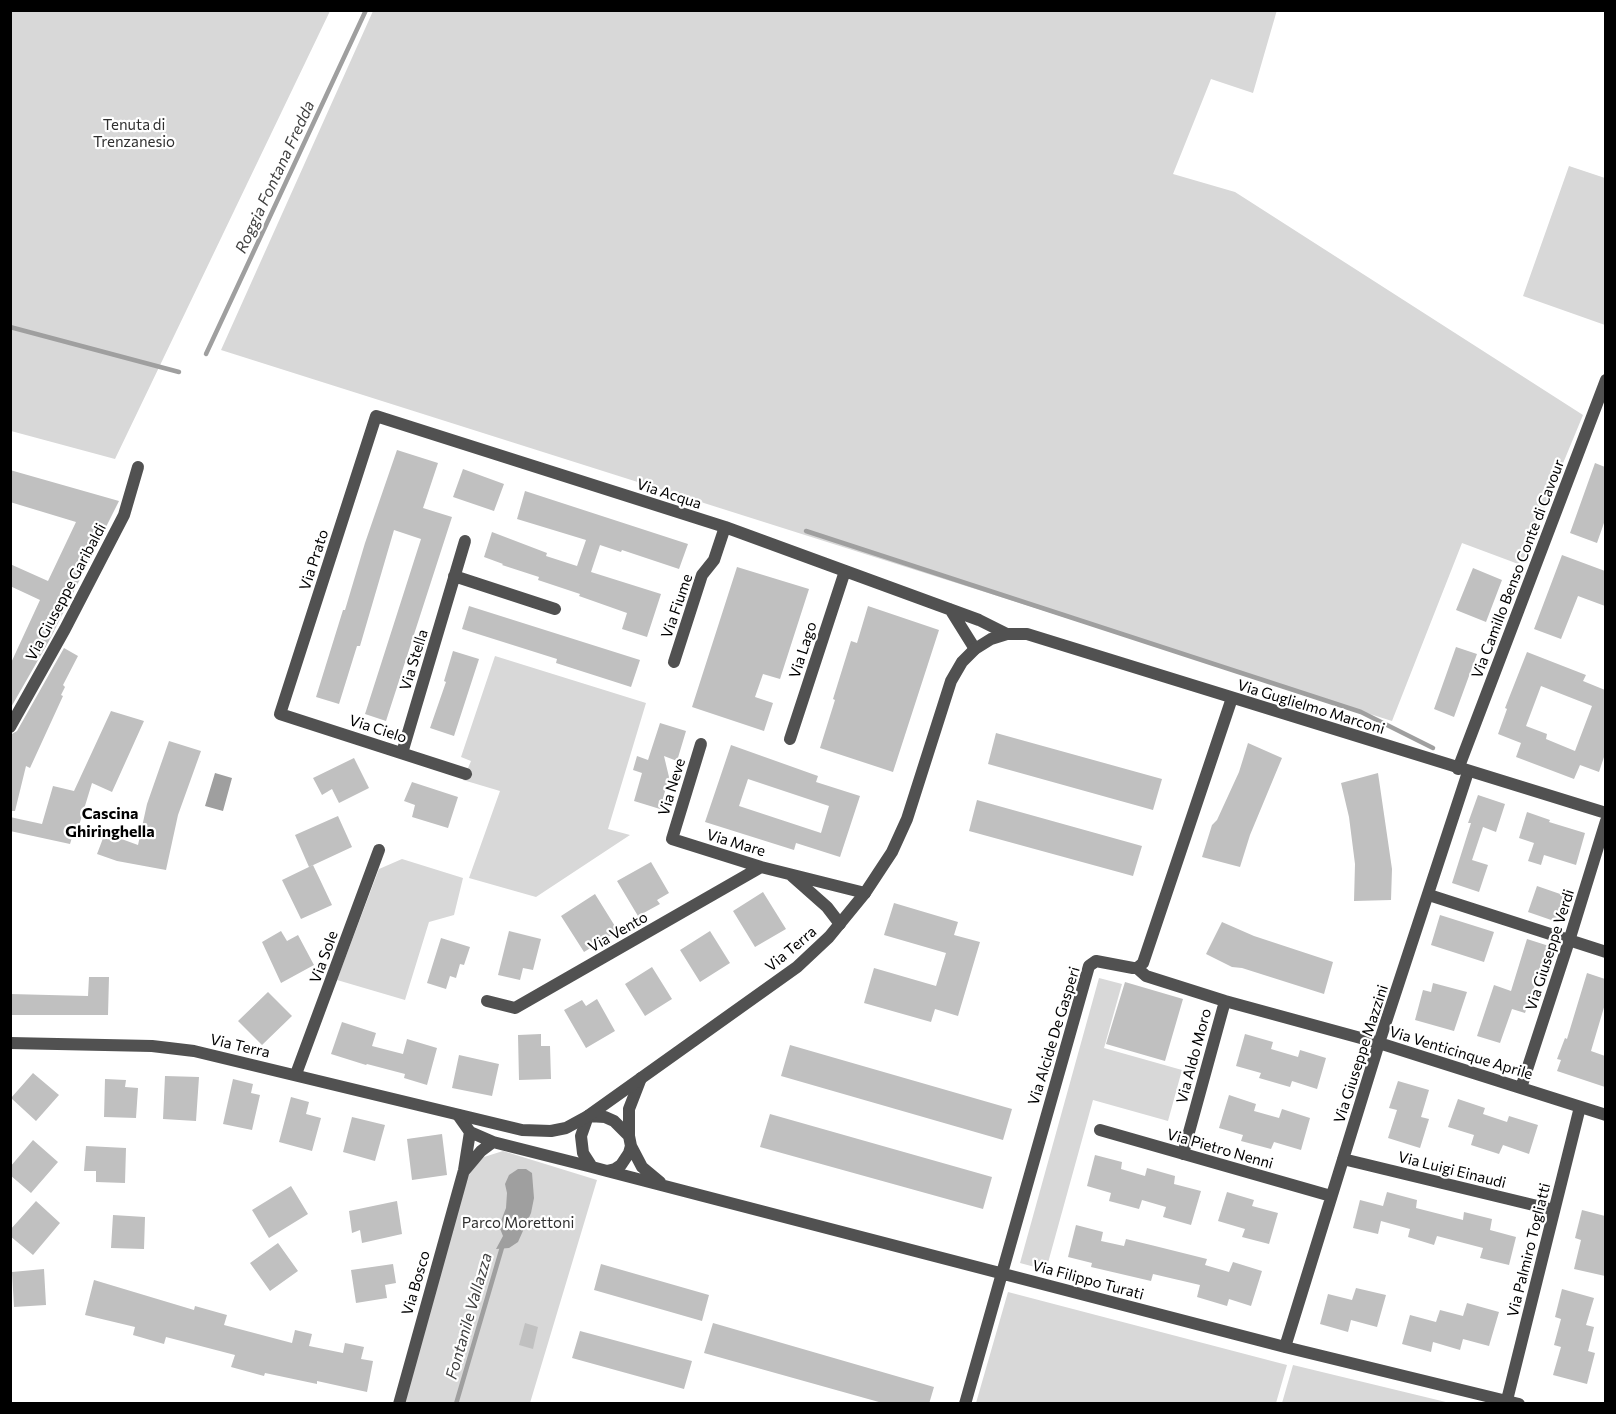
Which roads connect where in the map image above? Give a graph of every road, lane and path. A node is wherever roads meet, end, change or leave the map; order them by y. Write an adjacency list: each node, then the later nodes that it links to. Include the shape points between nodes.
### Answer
1 (1605, 380): 19 (street, Via Camillo Benso Conte di Cavour)
2 (376, 416): 4 (street, Via Acqua); 14 (street, Via Prato)
3 (138, 467): 15 (street, Via Giuseppe Garibaldi, via 124,515)
4 (725, 527): 6 (street, Via Acqua); 12 (street, Via Fiume, via 714,560 702,575)
5 (465, 541): 7 (street, Via Stella)
6 (845, 571): 9 (street, Via Acqua); 16 (street, Via Lago)
7 (454, 576): 8 (street); 18 (street, Via Stella)
8 (555, 609)
9 (950, 609): 10 (street, Via Acqua); 11 (street)
10 (1007, 634): 11 (street, Via Terra); 13 (street, Via Guglielmo Marconi, via 1027,634)
11 (975, 649): 27 (street, Via Terra, via 951,681 907,819 892,852)
12 (674, 662)
13 (1232, 698): 19 (street, Via Guglielmo Marconi); 32 (street, via 1144,960)
14 (280, 714): 18 (street, Via Cielo)
15 (10, 727)
16 (790, 739)
17 (701, 744): 23 (street, Via Neve)
18 (402, 753): 20 (street, Via Cielo)
19 (1463, 770): 21 (street, Via Guglielmo Marconi); 28 (street, Via Giuseppe Mazzini)
20 (466, 774)
21 (1605, 813)
22 (1605, 821): 30 (street, Via Giuseppe Verdi)
23 (672, 840): 25 (street, Via Mare)
24 (379, 850): 37 (street, Via Sole)
25 (761, 867): 26 (street, Via Mare); 34 (street, Via Vento, via 515,1008)
26 (791, 875): 27 (street, Via Mare); 29 (street, Via Mare)
27 (865, 893): 29 (street, Via Terra)
28 (1429, 895): 30 (street); 36 (street, Via Giuseppe Mazzini)
29 (840, 924): 38 (street, Via Terra, via 797,967)
30 (1569, 941): 31 (street); 39 (street, Via Giuseppe Verdi)
31 (1605, 952)
32 (1137, 968): 33 (street, Via Venticinque Aprile, via 1146,976); 56 (street, Via Alcide De Gasperi, via 1096,961 1089,966)
33 (1225, 1000): 36 (street, Via Venticinque Aprile); 48 (street, Via Aldo Moro)
34 (487, 1001)
35 (10, 1043): 37 (street, Via Terra, via 171,1047)
36 (1379, 1043): 39 (street, Via Venticinque Aprile); 49 (street, Via Giuseppe Mazzini)
37 (296, 1074): 41 (street, Via Terra)
38 (641, 1078): 43 (street, Via Terra); 46 (street, via 629,1109)
39 (1521, 1088): 40 (street, Via Venticinque Aprile)
40 (1580, 1107): 42 (street, Via Venticinque Aprile); 55 (street, Via Palmiro Togliatti)
41 (458, 1115): 43 (street, Via Terra, via 522,1130 551,1131); 45 (street)
42 (1605, 1115)
43 (588, 1116): 46 (street, via 614,1121); 50 (street, via 582,1127 581,1145)
44 (1100, 1130): 48 (street, Via Pietro Nenni)
45 (470, 1132): 47 (street); 51 (street, Via Bosco)
46 (630, 1141): 52 (street, via 629,1153 621,1165); 53 (street, Via Filippo Turati, via 642,1167)
47 (493, 1142): 50 (street); 51 (street, Via Bosco)
48 (1184, 1154): 54 (street, Via Pietro Nenni)
49 (1343, 1159): 54 (street, Via Giuseppe Mazzini); 55 (street, Via Luigi Einaudi)
50 (592, 1167): 52 (street)
51 (464, 1170): 59 (street, Via Bosco)
52 (607, 1171): 53 (street, Via Filippo Turati)
53 (663, 1184): 56 (street, Via Filippo Turati)
54 (1331, 1196): 57 (street, Via Giuseppe Mazzini)
55 (1554, 1210): 58 (street, Via Palmiro Togliatti)
56 (1001, 1273): 57 (street, Via Filippo Turati); 60 (street, Via Alcide De Gasperi)
57 (1285, 1347): 58 (street, Via Filippo Turati)
58 (1513, 1402)
59 (399, 1404)
60 (965, 1404)

